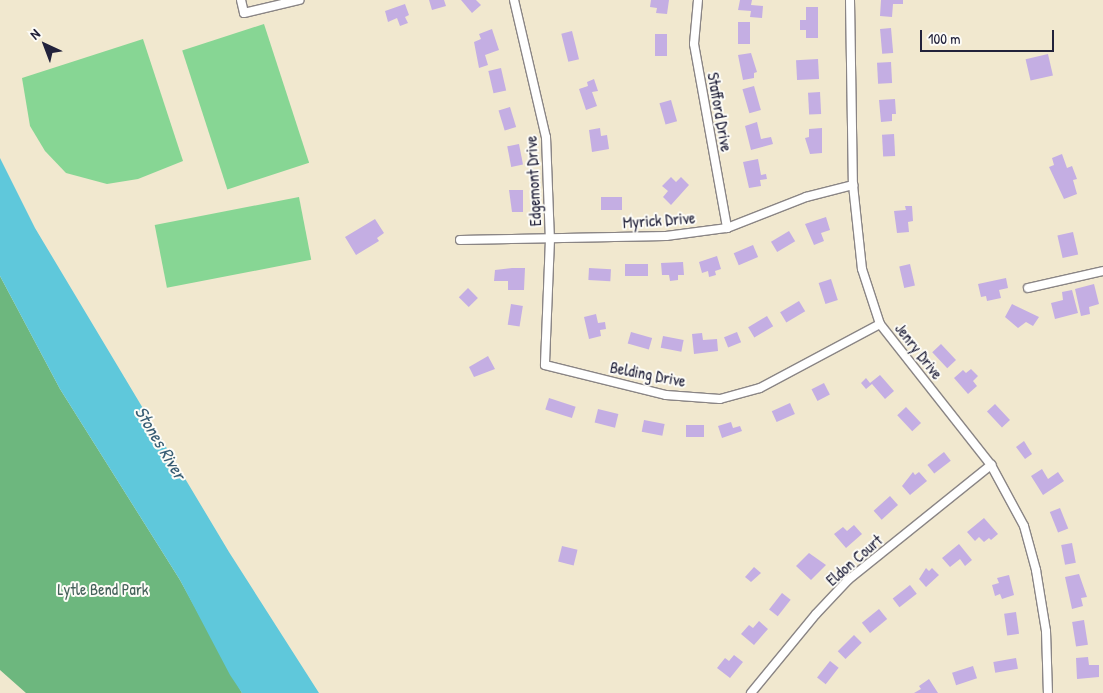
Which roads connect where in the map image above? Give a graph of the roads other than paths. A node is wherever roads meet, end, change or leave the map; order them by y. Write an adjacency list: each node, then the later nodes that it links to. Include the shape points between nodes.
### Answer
1 (241, 0): 2 (street, via 244,12)
2 (298, 0)
3 (514, 0): 8 (street, Edgemont Drive, via 546,137)
4 (698, 0): 7 (street, Stafford Drive, via 694,44)
5 (850, 0): 6 (street, Jenry Drive)
6 (853, 185): 7 (street, Myrick Drive, via 806,197); 12 (street, Jenry Drive, via 862,269)
7 (727, 228): 8 (street, Myrick Drive, via 666,236)
8 (550, 239): 9 (street, Myrick Drive); 13 (street, Edgemont Drive)
9 (460, 240)
10 (1103, 271): 11 (street)
11 (1028, 288)
12 (880, 324): 13 (street, Belding Drive, via 760,388 720,399 666,395); 14 (street, Jenry Drive)
13 (545, 365)
14 (991, 465): 15 (street, Eldon Court, via 848,580); 16 (street, Jenry Drive, via 1024,526 1036,570 1046,631)
15 (751, 693)
16 (1048, 693)

